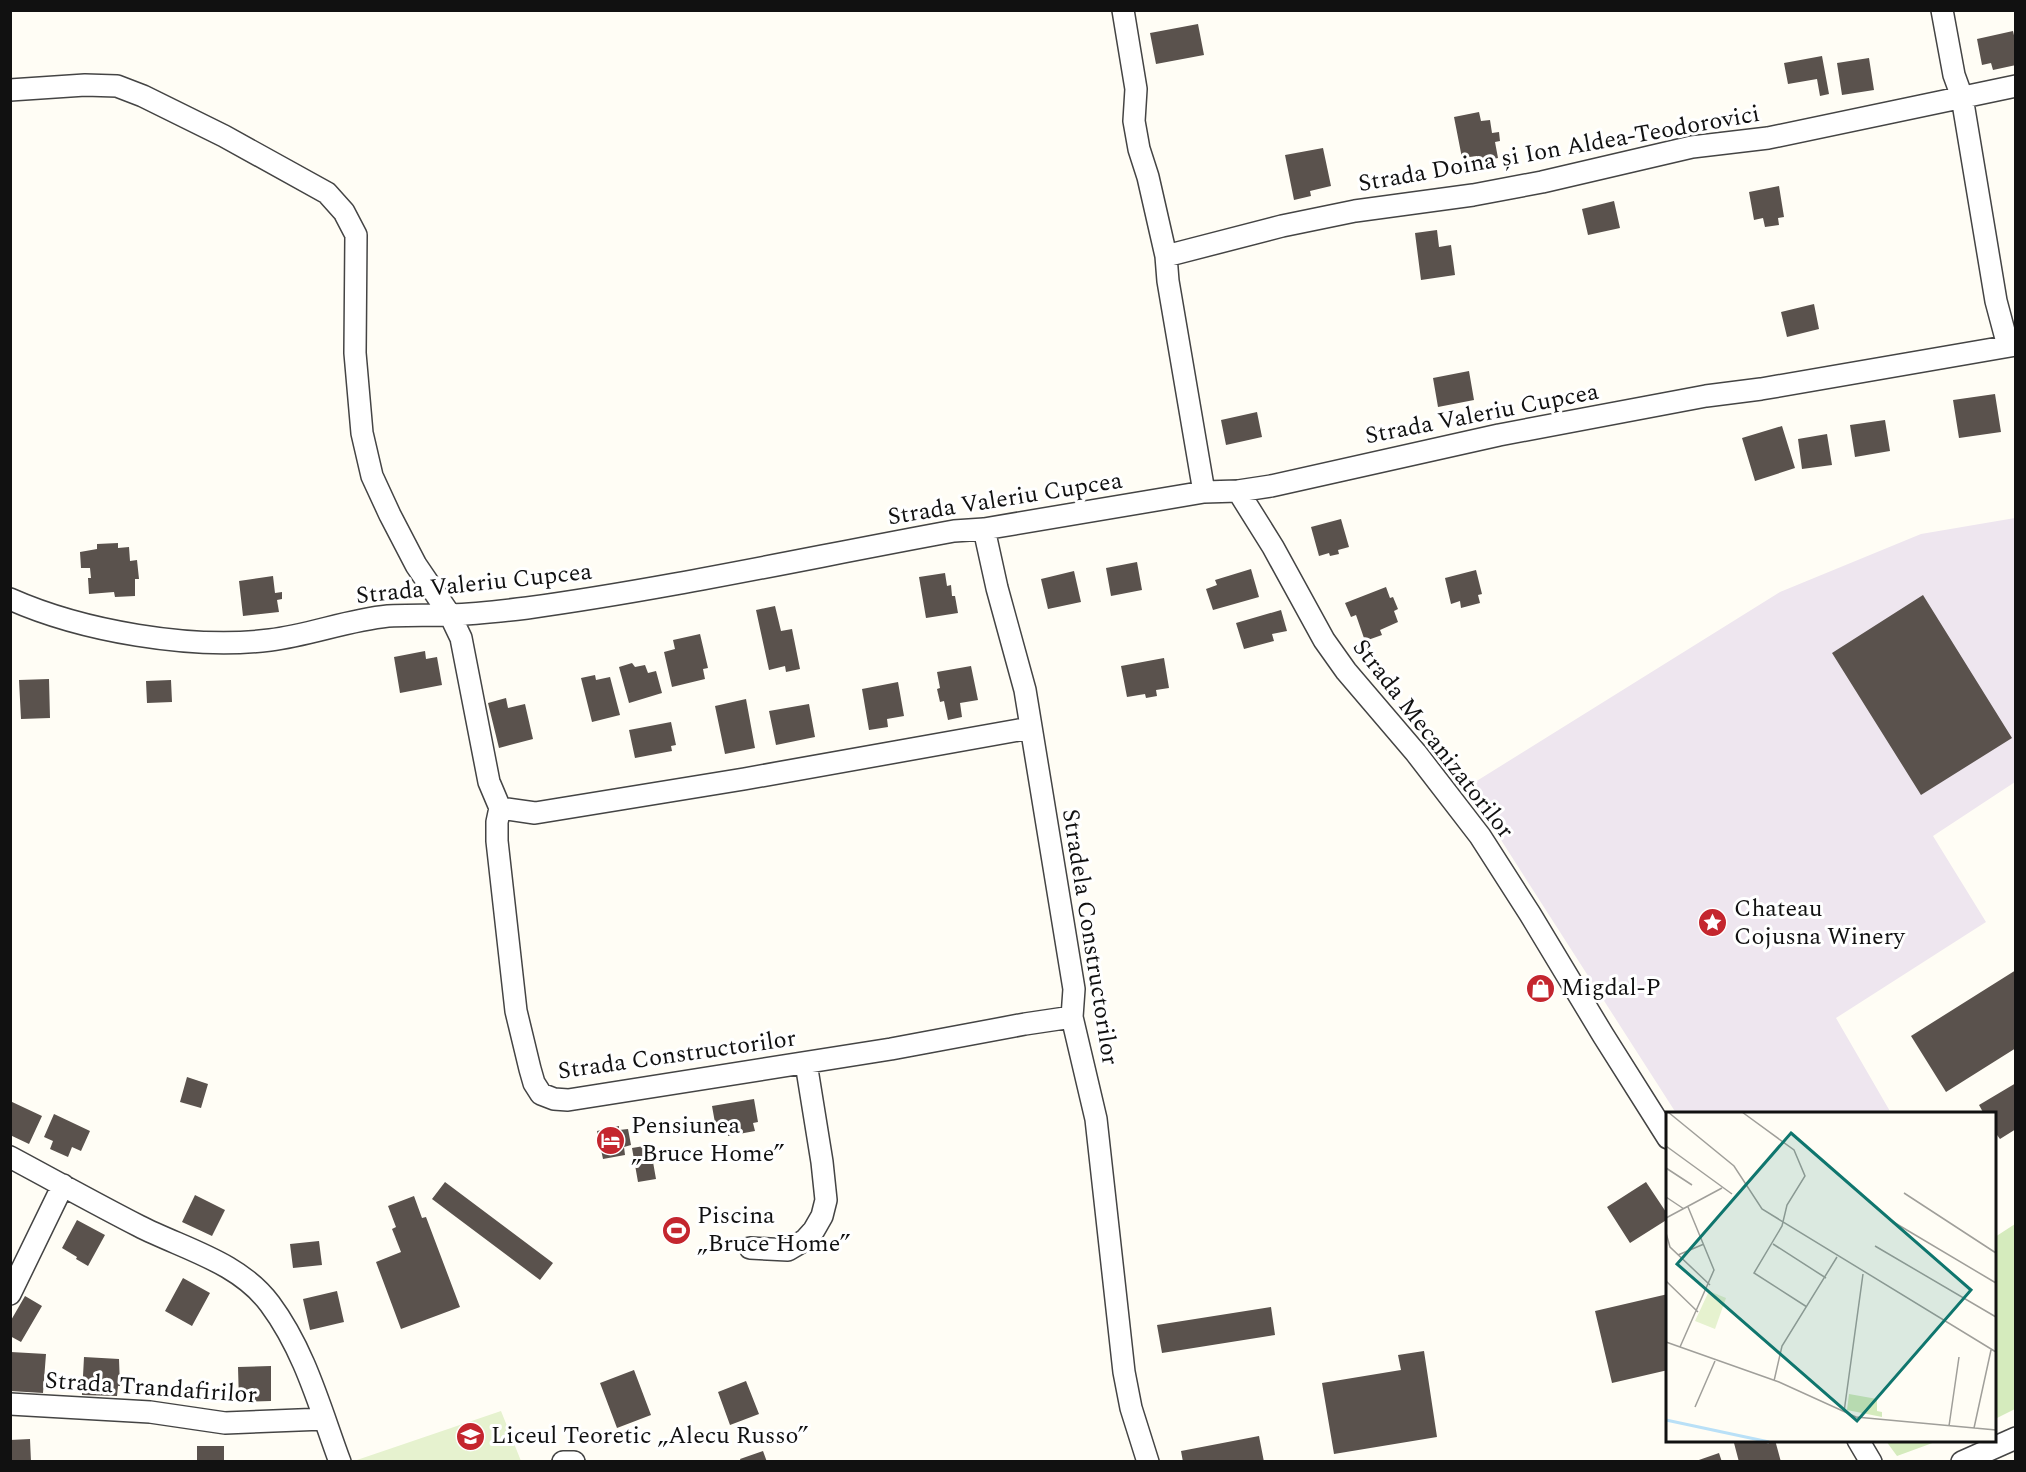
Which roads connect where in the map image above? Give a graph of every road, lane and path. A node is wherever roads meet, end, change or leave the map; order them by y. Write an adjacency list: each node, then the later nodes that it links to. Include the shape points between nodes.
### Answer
1 (1123, 10): 6 (street, via 1136,89 1134,121)
2 (1942, 10): 5 (street)
3 (2016, 86): 5 (street, Strada Doina și Ion Aldea-Teodorovici)
4 (10, 90): 12 (street, Strada Constructorilor, via 117,86 224,136 327,193 345,212 356,235 355,353 362,433 372,476 416,565)
5 (1962, 97): 6 (street, Strada Doina și Ion Aldea-Teodorovici, via 1768,138 1692,147 1473,195 1355,210); 7 (street, Strada Valeriu Cupcea, via 1990,270)
6 (1166, 256): 9 (street)
7 (2012, 346): 8 (street, Strada Valeriu Cupcea, via 1706,396)
8 (1238, 491): 9 (street, Strada Valeriu Cupcea); 17 (street, Strada Mecanizatorilor, via 1324,640 1480,836)
9 (1204, 492): 10 (street, Strada Valeriu Cupcea)
10 (984, 529): 12 (street, Strada Valeriu Cupcea, via 954,531 745,572 528,608); 13 (street, Stradela Constructorilor, via 1025,690)
11 (10, 599): 12 (street, Strada Valeriu Cupcea, via 87,624 205,643 272,640 385,616)
12 (450, 615): 14 (street, Strada Constructorilor, via 461,638 489,782)
13 (1030, 728): 14 (street, via 535,813); 15 (street, Stradela Constructorilor, via 1074,989)
14 (500, 808): 16 (street, Strada Constructorilor, via 497,841 516,1011 534,1083 542,1094 568,1100)
15 (1072, 1017): 16 (street, Strada Constructorilor); 29 (street, Stradela Constructorilor, via 1096,1119 1124,1372)
16 (806, 1063): 20 (street, via 826,1200 822,1216 805,1240 788,1250)
17 (1666, 1135)
18 (10, 1157): 19 (street)
19 (63, 1185): 21 (street); 23 (street, via 228,1267 249,1282 269,1303 299,1353)
20 (750, 1248)
21 (10, 1294)
22 (10, 1404): 23 (street, Strada Trandafirilor, via 150,1412 225,1423)
23 (324, 1419): 26 (street)
24 (2016, 1438): 31 (street)
25 (1859, 1442): 30 (street)
26 (340, 1461)
27 (563, 1461): 28 (street)
28 (574, 1461)
29 (1148, 1461)
30 (1871, 1461)
31 (1962, 1461)

